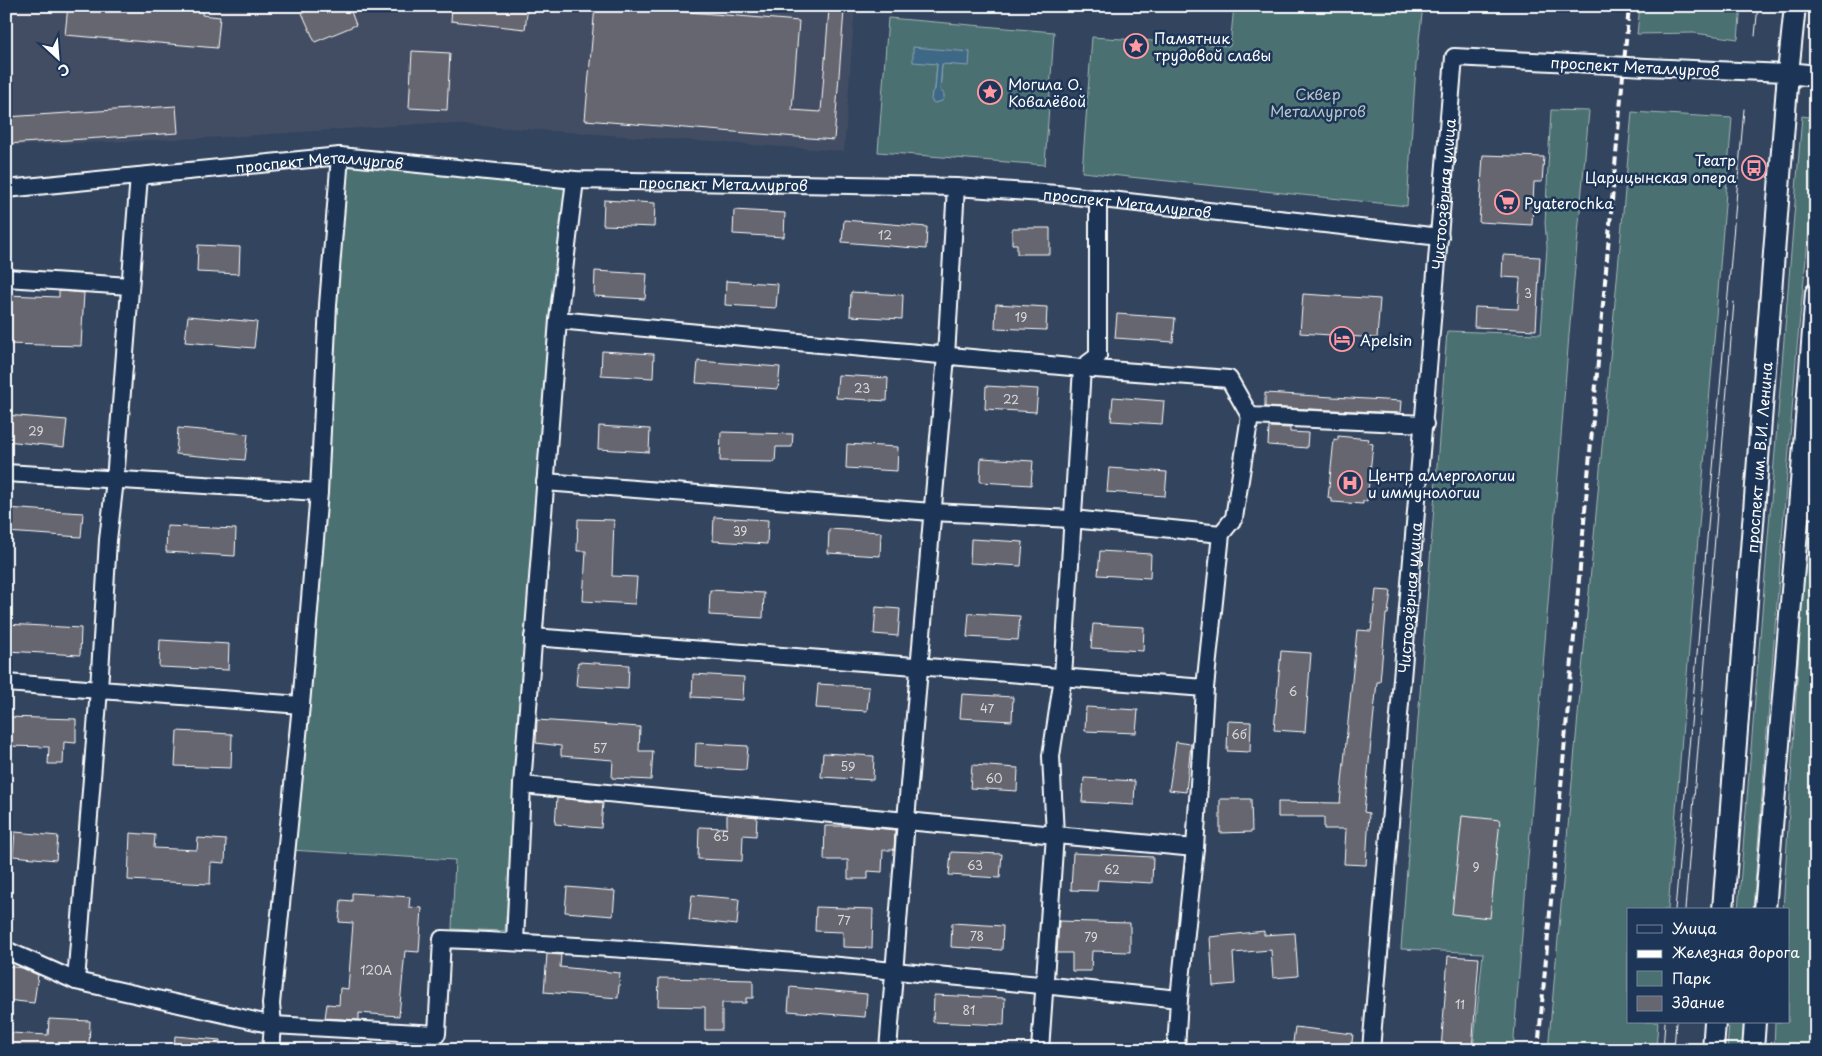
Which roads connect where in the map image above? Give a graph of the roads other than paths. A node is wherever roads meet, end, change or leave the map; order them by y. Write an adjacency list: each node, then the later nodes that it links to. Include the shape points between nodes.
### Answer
1 (1795, 6): 3 (main road, проспект им. В.И. Ленина)
2 (1454, 57): 3 (street, проспект Металлургов, bridge); 11 (street, Чистоозёрная улица)
3 (1788, 73): 4 (main road, проспект Металлургов); 39 (main road, проспект им. В.И. Ленина)
4 (1816, 76)
5 (340, 156): 6 (street, проспект Металлургов); 7 (street, проспект Металлургов); 23 (street, via 328,305)
6 (139, 176): 9 (street, проспект Металлургов); 13 (street)
7 (574, 180): 8 (street, проспект Металлургов); 15 (street)
8 (956, 187): 10 (street, проспект Металлургов); 16 (street)
9 (6, 189)
10 (1098, 198): 11 (street, проспект Металлургов); 17 (street, via 1098,356)
11 (1440, 237): 19 (street, Чистоозёрная улица)
12 (6, 278): 13 (street)
13 (130, 286): 21 (street)
14 (1816, 293): 24 (main road)
15 (558, 320): 16 (street); 22 (street)
16 (946, 356): 17 (street); 25 (street)
17 (1082, 368): 18 (street, via 1229,379); 26 (street)
18 (1250, 416): 19 (street); 27 (street, via 1234,518)
19 (1424, 424): 54 (street, Чистоозёрная улица)
20 (6, 473): 21 (street)
21 (115, 480): 23 (street); 33 (street)
22 (545, 482): 25 (street); 28 (street)
23 (320, 492): 34 (street)
24 (1808, 509): 40 (main road)
25 (932, 512): 26 (street); 29 (street)
26 (1072, 519): 27 (street); 30 (street)
27 (1221, 534): 32 (street)
28 (533, 638): 29 (street); 35 (street)
29 (919, 666): 30 (street); 36 (street)
30 (1062, 677): 32 (street); 37 (street, via 1051,756)
31 (6, 683): 33 (street)
32 (1205, 688): 38 (street)
33 (99, 689): 34 (street); 44 (street)
34 (301, 705): 47 (street, via 271,1004)
35 (522, 785): 36 (street); 41 (street)
36 (906, 820): 37 (street); 43 (street)
37 (1056, 835): 38 (street); 45 (street)
38 (1195, 848): 46 (street)
39 (1723, 908)
40 (1765, 908)
41 (514, 942): 43 (street); 47 (street, via 442,939 437,1034)
42 (6, 950): 44 (street)
43 (894, 970): 45 (street); 51 (street)
44 (76, 981): 47 (street)
45 (1045, 985): 46 (street); 52 (street)
46 (1179, 999): 53 (street)
47 (273, 1024): 50 (street)
48 (1715, 1024): 55 (main road)
49 (1755, 1024): 56 (main road)
50 (271, 1050)
51 (888, 1050)
52 (1040, 1050)
53 (1176, 1050)
54 (1371, 1050)
55 (1713, 1050)
56 (1753, 1050)

